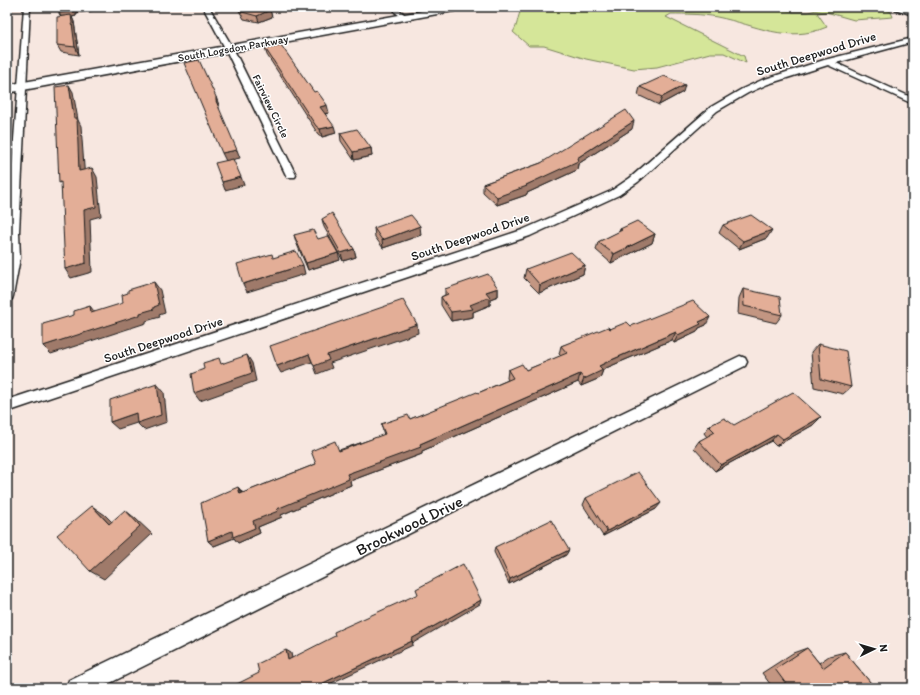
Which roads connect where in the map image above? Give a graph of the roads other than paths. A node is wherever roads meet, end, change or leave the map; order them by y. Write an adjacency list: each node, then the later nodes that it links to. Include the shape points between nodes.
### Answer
1 (27, 7): 12 (street)
2 (206, 7): 9 (street, Fairview Circle)
3 (420, 7): 7 (main road, South Logsdon Parkway)
4 (459, 7): 7 (main road, South Logsdon Parkway)
5 (898, 7): 6 (main road)
6 (913, 12)
7 (401, 14): 9 (main road, South Logsdon Parkway)
8 (913, 40): 10 (street, South Deepwood Drive)
9 (228, 45): 12 (main road, South Logsdon Parkway); 15 (street, Fairview Circle)
10 (827, 62): 14 (street); 18 (street, South Deepwood Drive, via 765,82 730,98 714,108 634,180 615,193 526,233)
11 (7, 81): 12 (main road, South Logsdon Parkway)
12 (22, 82): 13 (main road, South Logsdon Parkway); 16 (street, via 13,232 14,258)
13 (7, 88)
14 (913, 101)
15 (291, 175)
16 (7, 296)
17 (740, 362): 19 (street, Brookwood Drive)
18 (7, 406)
19 (77, 688)

